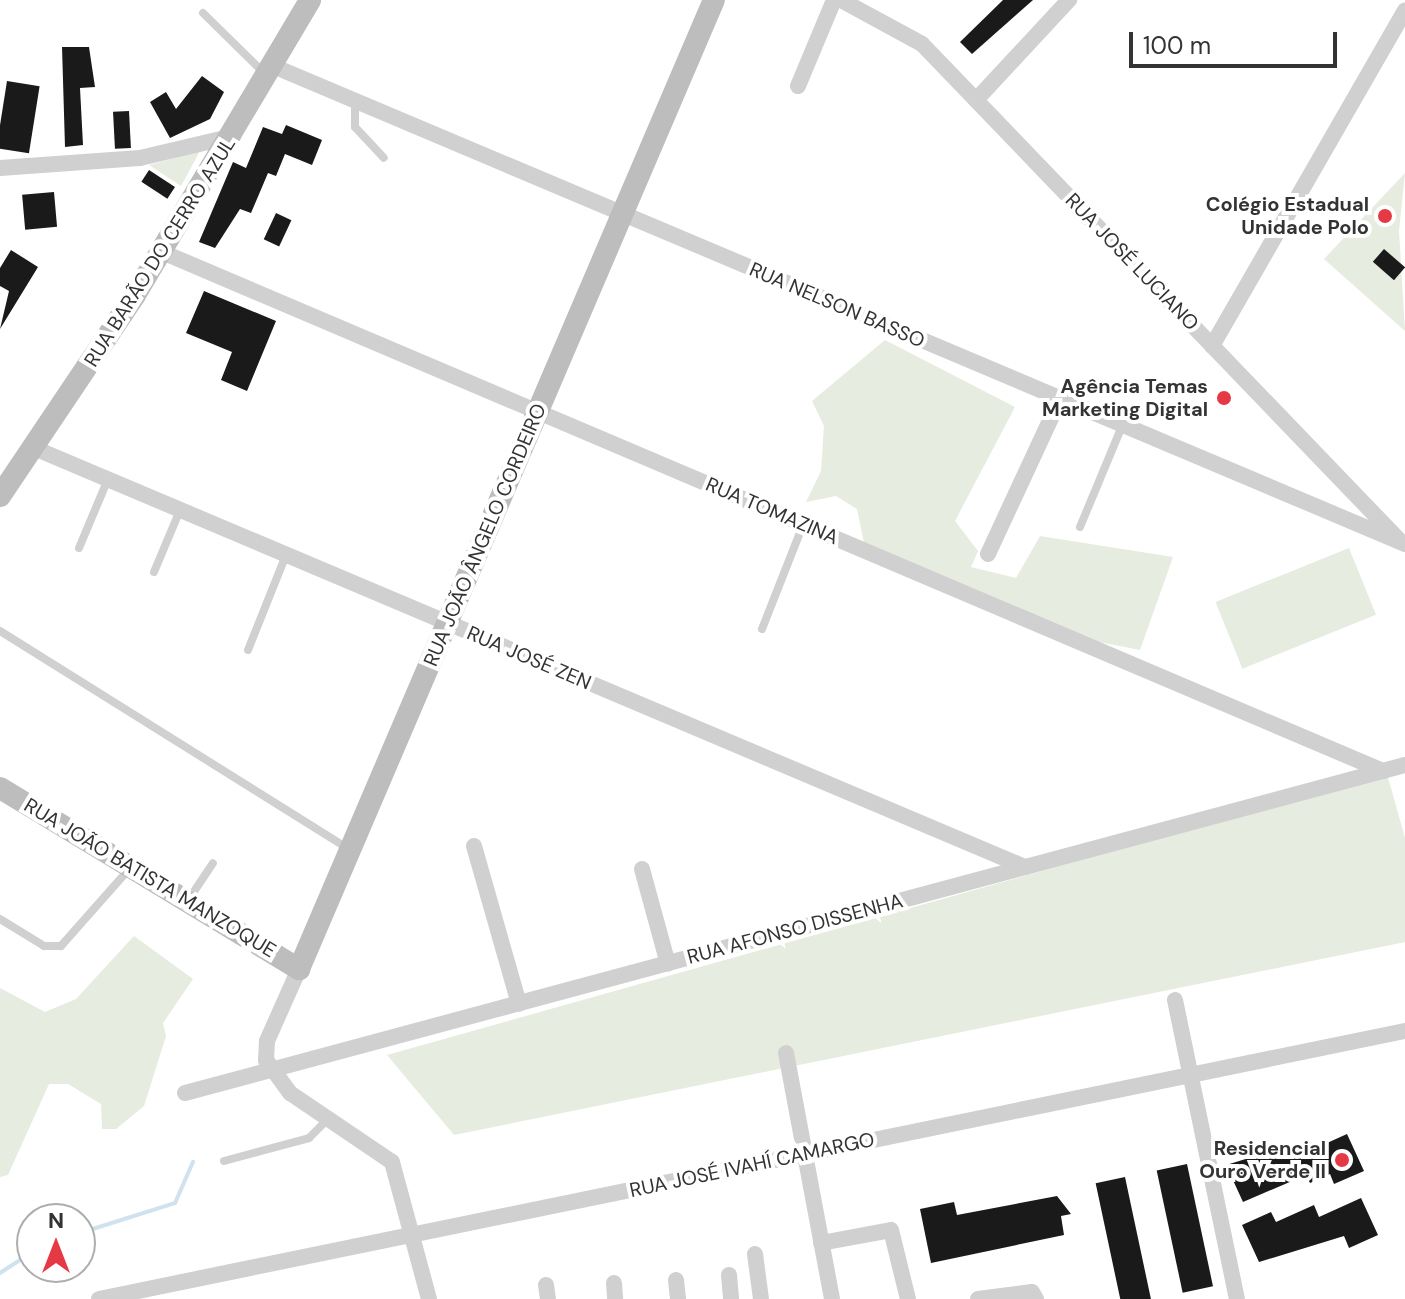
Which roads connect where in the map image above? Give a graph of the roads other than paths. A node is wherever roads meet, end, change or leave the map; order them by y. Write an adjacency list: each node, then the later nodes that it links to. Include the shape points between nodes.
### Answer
1 (310, 0): 8 (street, RUA BARÃO DO CERRO AZUL)
2 (714, 0): 15 (street, RUA JOÃO ÂNGELO CORDEIRO)
3 (834, 0): 9 (street)
4 (841, 0): 10 (street, RUA JOSÉ LUCIANO, via 911,35)
5 (1069, 0): 10 (street)
6 (1405, 10): 17 (street)
7 (203, 13): 8 (lane)
8 (270, 71): 11 (street, RUA NELSON BASSO); 12 (street, RUA BARÃO DO CERRO AZUL)
9 (798, 86)
10 (976, 100): 17 (street, RUA JOSÉ LUCIANO)
11 (355, 101): 13 (lane, via 355,127); 15 (street, RUA NELSON BASSO)
12 (233, 136): 14 (street, via 140,158); 16 (street, RUA BARÃO DO CERRO AZUL)
13 (384, 158)
14 (0, 168)
15 (622, 214): 18 (street, RUA NELSON BASSO); 19 (street, RUA JOÃO ÂNGELO CORDEIRO)
16 (162, 252): 19 (street, RUA TOMAZINA); 21 (street, RUA BARÃO DO CERRO AZUL)
17 (1212, 346): 27 (street, RUA JOSÉ LUCIANO)
18 (1060, 399): 20 (street, RUA NELSON BASSO); 29 (street)
19 (538, 412): 25 (street, RUA TOMAZINA); 32 (street, RUA JOÃO ÂNGELO CORDEIRO)
20 (1122, 426): 26 (lane); 27 (street, RUA NELSON BASSO)
21 (34, 448): 22 (street, RUA JOSÉ ZEN); 23 (street, RUA BARÃO DO CERRO AZUL)
22 (108, 479): 24 (street, RUA JOSÉ ZEN); 28 (lane)
23 (0, 496)
24 (180, 510): 30 (street, RUA JOSÉ ZEN); 31 (lane)
25 (803, 525): 33 (lane); 37 (street, RUA TOMAZINA)
26 (1080, 527)
27 (1404, 544)
28 (79, 548)
29 (988, 554)
30 (286, 555): 32 (street, RUA JOSÉ ZEN); 35 (lane)
31 (154, 572)
32 (447, 623): 40 (street, RUA JOÃO ÂNGELO CORDEIRO); 43 (street, RUA JOSÉ ZEN)
33 (762, 629)
34 (0, 631): 40 (lane)
35 (248, 650)
36 (1405, 765): 37 (street, RUA AFONSO DISSENHA)
37 (1383, 771): 43 (street, RUA AFONSO DISSENHA)
38 (0, 788): 42 (street, RUA JOÃO BATISTA MANZOQUE)
39 (474, 846): 50 (street)
40 (350, 849): 48 (street, RUA JOÃO ÂNGELO CORDEIRO)
41 (213, 863): 45 (lane)
42 (131, 867): 45 (street, RUA JOÃO BATISTA MANZOQUE); 46 (lane, via 61,946 44,946)
43 (1025, 867): 47 (street, RUA AFONSO DISSENHA)
44 (642, 869): 47 (street)
45 (187, 901): 48 (street, RUA JOÃO BATISTA MANZOQUE)
46 (0, 919)
47 (668, 964): 50 (street, RUA AFONSO DISSENHA)
48 (299, 969): 53 (street, RUA JOÃO ÂNGELO CORDEIRO, via 267,1041)
49 (1175, 1000): 54 (street)
50 (519, 1004): 53 (street, RUA AFONSO DISSENHA)
51 (1405, 1031): 54 (street, RUA JOSÉ IVAHÍ CAMARGO)
52 (786, 1053): 57 (street)
53 (271, 1071): 55 (street, RUA AFONSO DISSENHA); 56 (street)
54 (1190, 1075): 57 (street, RUA JOSÉ IVAHÍ CAMARGO); 73 (street)
55 (185, 1093)
56 (328, 1118): 58 (lane, via 309,1138); 59 (street, via 392,1162)
57 (805, 1154): 59 (street, RUA JOSÉ IVAHÍ CAMARGO); 60 (street)
58 (224, 1161)
59 (415, 1234): 64 (street, RUA JOSÉ IVAHÍ CAMARGO); 65 (street)
60 (821, 1243): 69 (street); 70 (street, via 891,1230)
61 (755, 1254): 68 (street)
62 (729, 1275): 67 (street)
63 (676, 1280): 66 (street)
64 (99, 1299)
65 (429, 1299)
66 (678, 1299)
67 (731, 1299)
68 (761, 1299)
69 (832, 1299)
70 (908, 1299)
71 (978, 1299): 72 (street, via 1032,1292)
72 (1036, 1299)
73 (1237, 1299)

